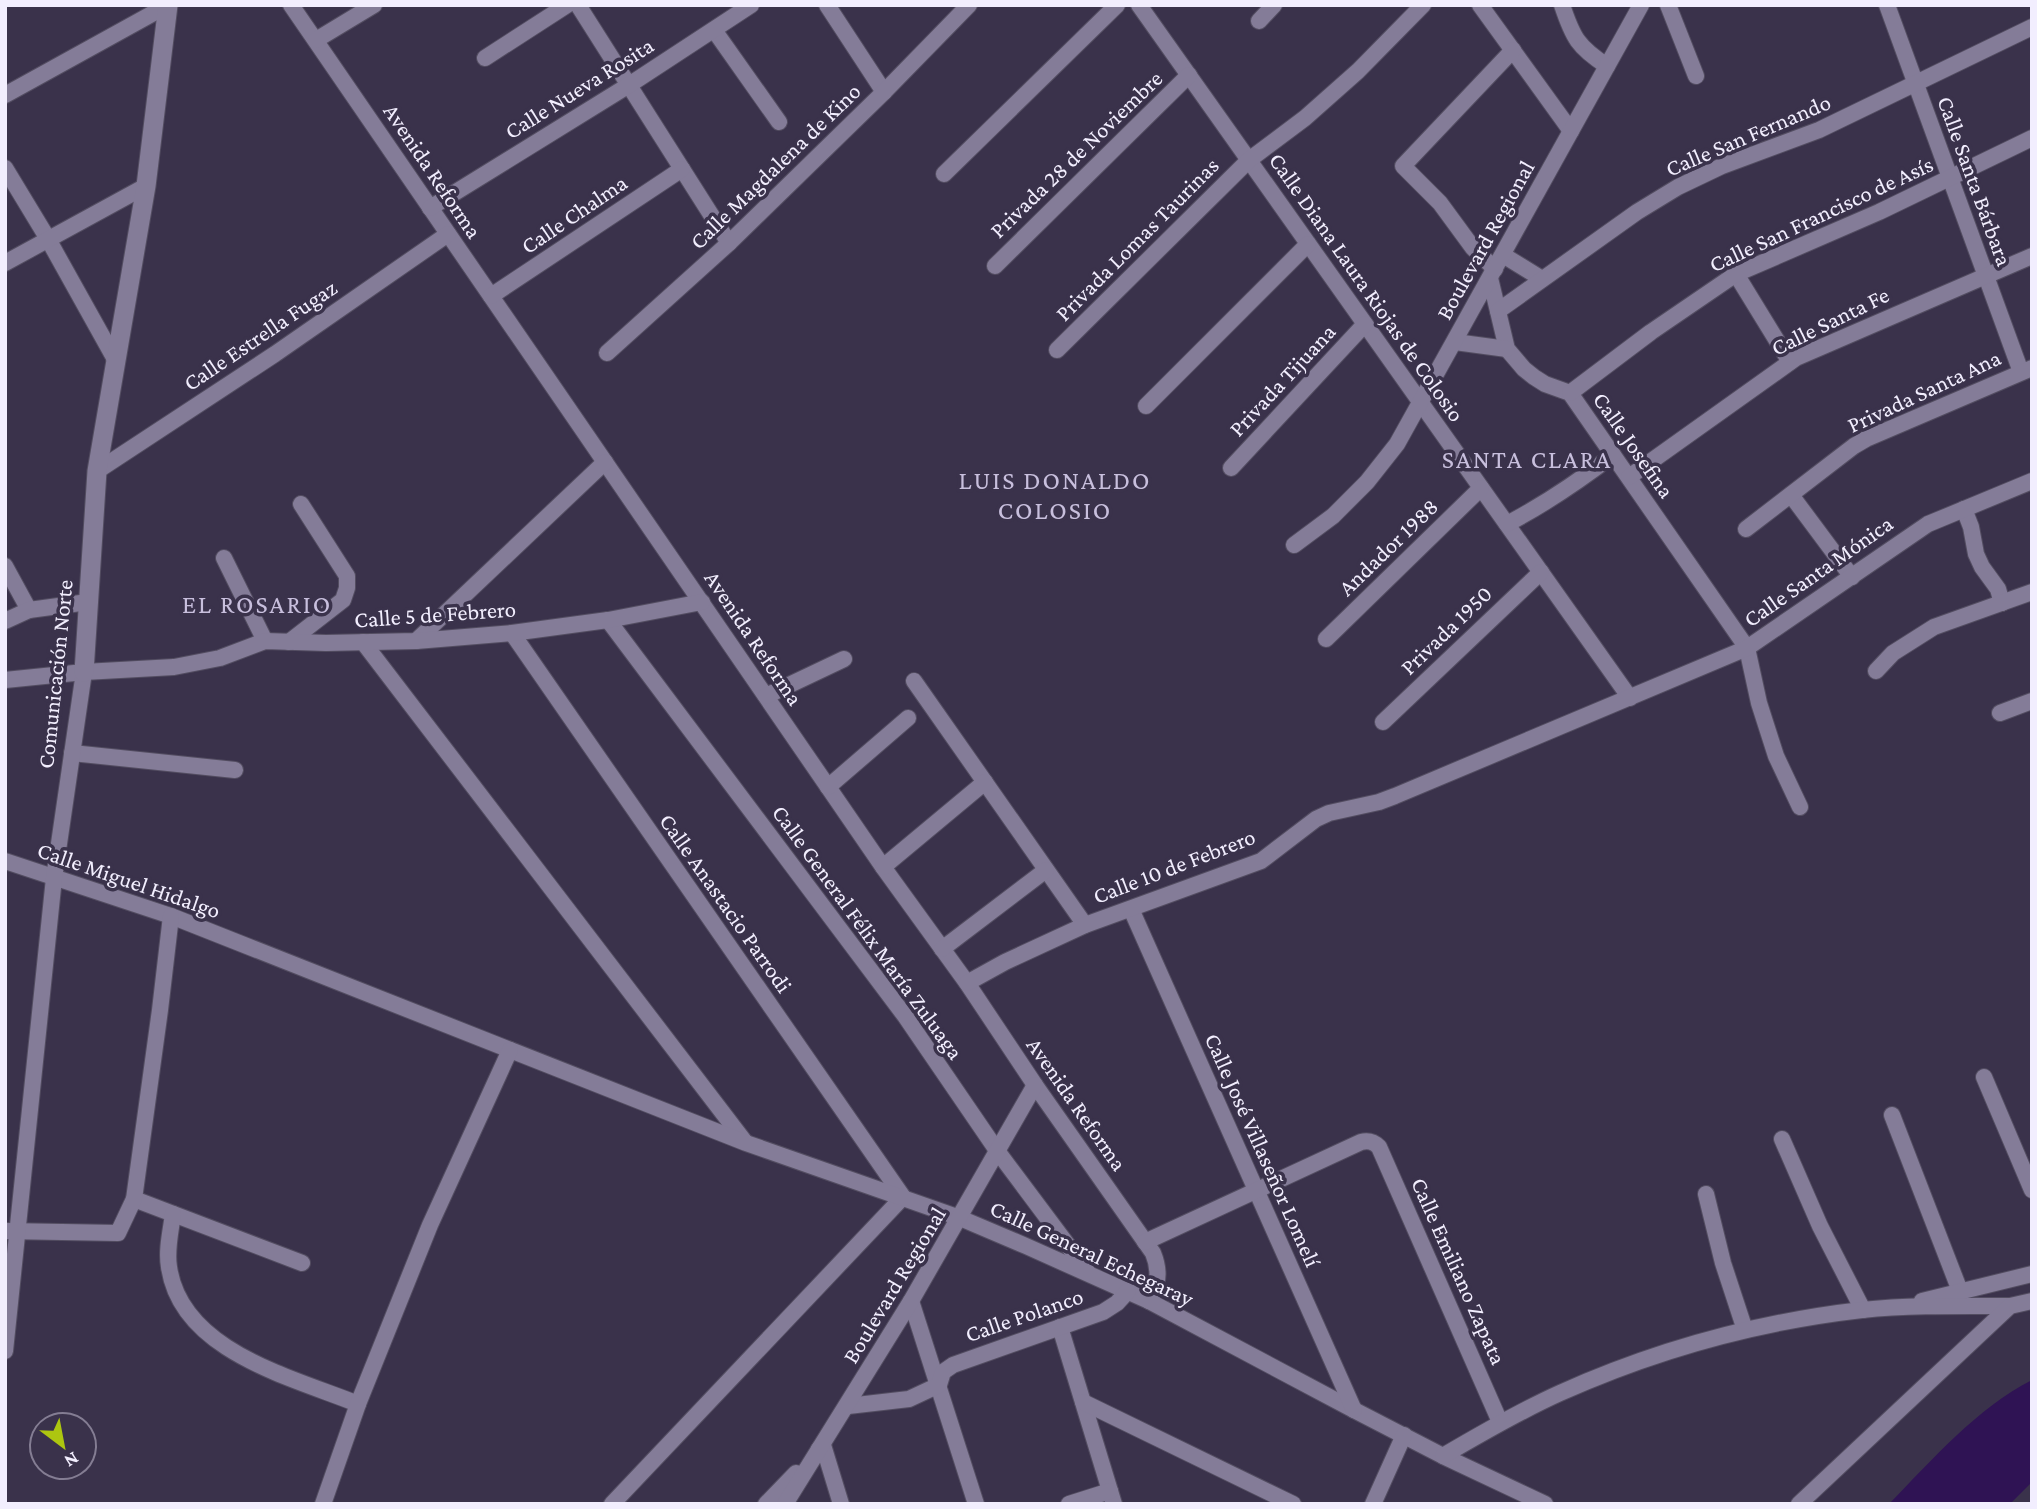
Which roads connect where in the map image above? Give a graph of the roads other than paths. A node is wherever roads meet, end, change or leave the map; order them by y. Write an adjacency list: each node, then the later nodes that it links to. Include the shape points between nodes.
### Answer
1 (168, 5): 30 (street); 39 (street, Comunicación Norte)
2 (291, 5): 21 (street, Avenida Reforma)
3 (374, 5): 21 (street)
4 (567, 5): 23 (street)
5 (578, 5): 28 (street)
6 (751, 5): 20 (street, Calle Nueva Rosita)
7 (827, 5): 29 (street)
8 (1117, 5): 37 (street)
9 (1139, 5): 25 (street, Calle Diana Laura Riojas de Colosio)
10 (1274, 5): 18 (street)
11 (1423, 5): 34 (street, Privada Lomas Taurinas, via 1358,71)
12 (1480, 5): 22 (street)
13 (1562, 5): 24 (street, via 1575,39)
14 (1641, 5): 24 (street, Boulevard Regional)
15 (1668, 5): 26 (street)
16 (1887, 5): 27 (street, Calle Santa Bárbara)
17 (959, 9): 29 (street, Calle Magdalena de Kino)
18 (1259, 20)
19 (2032, 27): 27 (street, Calle San Fernando)
20 (714, 30): 28 (street, Calle Nueva Rosita); 31 (street)
21 (316, 40): 40 (street, Avenida Reforma)
22 (1513, 50): 32 (street); 48 (street, via 1403,166 1432,193 1473,248)
23 (485, 58)
24 (1607, 66): 32 (street, Boulevard Regional)
25 (1189, 75): 34 (street, Calle Diana Laura Riojas de Colosio); 47 (street, Privada 28 de Noviembre)
26 (1696, 76)
27 (1916, 84): 38 (street, Calle Santa Bárbara); 51 (street, Calle San Fernando, via 1819,130 1678,187)
28 (629, 85): 36 (street); 40 (street, Calle Nueva Rosita)
29 (884, 92): 43 (street, Calle Magdalena de Kino)
30 (5, 95)
31 (779, 122)
32 (1571, 131): 48 (street, Boulevard Regional)
33 (2032, 138): 38 (street, Calle San Francisco de Asís)
34 (1249, 160): 44 (street, Calle Diana Laura Riojas de Colosio); 57 (street, Privada Lomas Taurinas)
35 (5, 168): 42 (street)
36 (682, 169): 43 (street); 52 (street, Calle Chalma)
37 (944, 174)
38 (1950, 178): 49 (street, Calle San Francisco de Asís); 50 (street, Calle Santa Bárbara)
39 (146, 186): 42 (street); 59 (street, Comunicación Norte)
40 (430, 208): 41 (street, Avenida Reforma)
41 (448, 234): 52 (street, Avenida Reforma); 68 (street, Calle Estrella Fugaz)
42 (48, 239): 46 (street); 59 (street)
43 (729, 243): 58 (street, Calle Magdalena de Kino)
44 (1308, 244): 54 (street, Calle Diana Laura Riojas de Colosio); 64 (street)
45 (2032, 256): 50 (street, Calle Santa Fe)
46 (5, 263)
47 (995, 265)
48 (1496, 267): 51 (street); 53 (street, Calle Josefina); 55 (street, Boulevard Regional)
49 (1735, 274): 60 (street); 62 (street, Calle San Francisco de Asís)
50 (1985, 275): 60 (street, Calle Santa Fe); 61 (street, Calle Santa Bárbara)
51 (1542, 279): 53 (street, Calle San Fernando)
52 (491, 296): 66 (street, Avenida Reforma)
53 (1498, 311): 56 (street, Calle Josefina)
54 (1366, 324): 63 (street, Calle Diana Laura Riojas de Colosio); 67 (street, Privada Tijuana)
55 (1455, 342): 56 (street); 63 (street, Boulevard Regional)
56 (1507, 349): 62 (street, Calle Josefina, via 1534,377)
57 (1057, 350)
58 (607, 353)
59 (116, 361): 68 (street, Comunicación Norte)
60 (1790, 362): 69 (street, Calle Santa Fe)
61 (2026, 370): 72 (street, Privada Santa Ana, via 1866,439)
62 (1570, 393): 65 (street, Calle Josefina)
63 (1421, 403): 71 (street, Calle Diana Laura Riojas de Colosio); 77 (street, Boulevard Regional, via 1367,482 1333,516)
64 (1146, 406)
65 (1613, 455): 69 (street, Calle Josefina); 75 (street, via 1563,492)
66 (605, 462): 84 (street, Avenida Reforma); 91 (street)
67 (1231, 468)
68 (97, 471): 83 (street, Comunicación Norte)
69 (1629, 477): 95 (street, Calle Josefina)
70 (2032, 481): 74 (street, Calle Santa Mónica)
71 (1482, 488): 75 (street, Calle Diana Laura Riojas de Colosio); 90 (street, Andador 1988)
72 (1791, 495): 76 (street, Privada Santa Ana); 81 (street)
73 (301, 504): 93 (street, via 347,576 348,588 343,600)
74 (1964, 509): 81 (street, Calle Santa Mónica, via 1928,524); 85 (street, via 1979,560)
75 (1507, 524): 80 (street, Calle Diana Laura Riojas de Colosio)
76 (1746, 529)
77 (1294, 545)
78 (224, 558): 92 (street)
79 (5, 566): 86 (street)
80 (1541, 572): 102 (street, Calle Diana Laura Riojas de Colosio); 106 (street, Privada 1950)
81 (1852, 577): 95 (street, Calle Santa Mónica)
82 (2032, 592): 85 (street)
83 (88, 602): 86 (street); 98 (street, Comunicación Norte)
84 (702, 603): 87 (street, Calle 5 de Febrero); 101 (street, Avenida Reforma)
85 (2002, 603): 97 (street, via 1934,627 1893,653)
86 (29, 610): 88 (street)
87 (607, 620): 89 (street, Calle 5 de Febrero); 127 (street, Calle General Félix María Zuluaga, via 905,1016)
88 (5, 621)
89 (512, 634): 91 (street, Calle 5 de Febrero); 131 (street, Calle Anastacio Parrodi)
90 (1326, 639)
91 (416, 641): 94 (street, Calle 5 de Febrero)
92 (265, 642): 93 (street, Calle 5 de Febrero); 98 (street, Calle 5 de Febrero, via 174,667)
93 (289, 642): 94 (street, Calle 5 de Febrero)
94 (363, 642): 126 (street)
95 (1747, 648): 102 (street, Calle Santa Mónica); 111 (street, via 1776,756)
96 (844, 659): 101 (street)
97 (1876, 671)
98 (84, 672): 99 (street, Calle 5 de Febrero); 107 (street, Comunicación Norte)
99 (5, 680)
100 (914, 681): 109 (street)
101 (766, 696): 110 (street, Avenida Reforma)
102 (1630, 698): 116 (street, Calle 10 de Febrero, via 1379,802 1329,813 1261,861)
103 (2032, 701): 104 (street)
104 (2000, 713)
105 (908, 718): 110 (street)
106 (1383, 722)
107 (72, 754): 108 (street); 115 (street, Comunicación Norte)
108 (235, 770)
109 (985, 782): 113 (street); 114 (street)
110 (828, 786): 113 (street, Avenida Reforma)
111 (1800, 807)
112 (5, 861): 115 (street, Calle Miguel Hidalgo)
113 (883, 867): 119 (street, Avenida Reforma)
114 (1046, 870): 118 (street); 119 (street)
115 (54, 878): 117 (street, Calle Miguel Hidalgo); 135 (street, Comunicación Norte)
116 (1131, 909): 118 (street, Calle 10 de Febrero); 128 (street, Calle José Villaseñor Lomelí)
117 (171, 916): 121 (street, Calle Miguel Hidalgo); 132 (street)
118 (1085, 925): 120 (street, Calle 10 de Febrero)
119 (942, 949): 120 (street, Avenida Reforma)
120 (967, 983): 123 (street, Avenida Reforma)
121 (510, 1050): 126 (street, Calle General Echegaray); 153 (street, via 430,1225)
122 (1984, 1077): 129 (street)
123 (1035, 1085): 127 (street, Boulevard Regional); 136 (street, Avenida Reforma)
124 (1892, 1115): 141 (street)
125 (1782, 1139): 147 (street)
126 (746, 1143): 131 (street, Calle General Echegaray)
127 (998, 1152): 134 (street, Boulevard Regional); 138 (street, Calle General Félix María Zuluaga)
128 (1256, 1190): 136 (street); 155 (street, Calle José Villaseñor Lomelí); 156 (street, Calle Emiliano Zapata, via 1361,1142 1379,1147)
129 (2032, 1190)
130 (1706, 1194): 149 (street)
131 (903, 1198): 134 (street, Calle General Echegaray); 162 (street)
132 (134, 1199): 133 (street); 135 (street, via 118,1233)
133 (173, 1214): 137 (street); 153 (street, via 168,1265 175,1292 195,1321 223,1346 250,1361)
134 (960, 1218): 138 (street, Calle General Echegaray); 142 (street, Boulevard Regional)
135 (11, 1231): 150 (street, Comunicación Norte)
136 (1145, 1242): 143 (street, Avenida Reforma, via 1158,1271)
137 (302, 1263)
138 (1088, 1273): 140 (street, Calle General Echegaray)
139 (2032, 1274): 141 (street)
140 (1128, 1291): 143 (street, Calle General Echegaray); 148 (street, Calle Polanco, via 1103,1312)
141 (1960, 1291): 146 (street)
142 (911, 1301): 151 (street); 154 (street, Boulevard Regional)
143 (1149, 1301): 155 (street, Calle General Echegaray)
144 (2032, 1301): 145 (street)
145 (2011, 1306): 146 (street); 171 (street)
146 (1903, 1307): 147 (street)
147 (1863, 1310): 149 (street)
148 (1060, 1326): 151 (street, Calle Polanco, via 953,1365 943,1372); 152 (street)
149 (1745, 1330): 156 (street, via 1619,1368)
150 (5, 1351)
151 (939, 1385): 154 (street, via 909,1399); 166 (street)
152 (1083, 1402): 160 (street); 168 (street)
153 (358, 1404): 161 (street)
154 (848, 1406): 158 (street, Boulevard Regional)
155 (1354, 1410): 157 (street, Calle General Echegaray)
156 (1500, 1422): 159 (street)
157 (1404, 1435): 159 (street, Calle General Echegaray); 169 (street)
158 (823, 1445): 163 (street); 164 (street, Boulevard Regional); 165 (street)
159 (1443, 1455): 170 (street, Calle General Echegaray)
160 (1112, 1498): 167 (street)
161 (323, 1504)
162 (611, 1504)
163 (766, 1504)
164 (785, 1504)
165 (841, 1504)
166 (976, 1504)
167 (1069, 1504)
168 (1293, 1504)
169 (1373, 1504)
170 (1545, 1504)
171 (1799, 1504)

